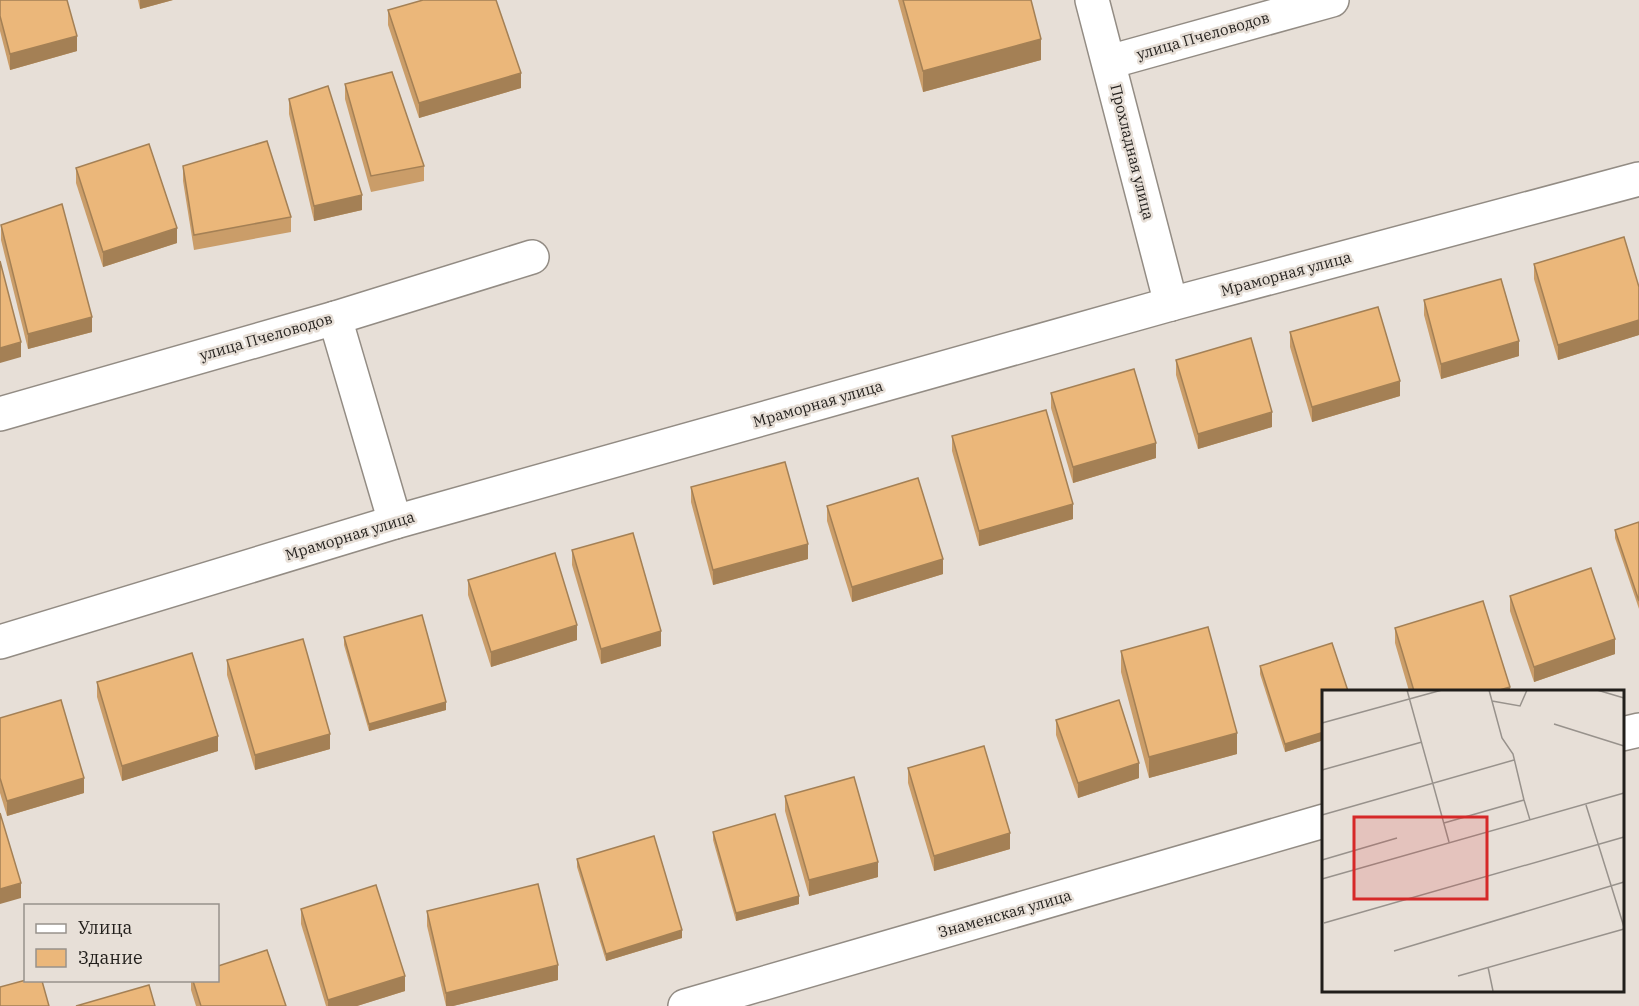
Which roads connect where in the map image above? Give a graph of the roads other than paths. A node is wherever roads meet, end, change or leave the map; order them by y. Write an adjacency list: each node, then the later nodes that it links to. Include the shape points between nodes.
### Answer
1 (1092, 0): 3 (street, Прохладная улица)
2 (1332, 0): 3 (street, улица Пчеловодов)
3 (1109, 62): 6 (street, Прохладная улица)
4 (1639, 179): 6 (street, Мраморная улица)
5 (532, 257): 7 (street, улица Пчеловодов)
6 (1171, 304): 9 (street, Мраморная улица)
7 (334, 318): 8 (street, улица Пчеловодов); 9 (street)
8 (0, 414)
9 (395, 522): 10 (street, Мраморная улица)
10 (0, 642)
11 (1639, 730): 12 (street)
12 (1624, 734)
13 (1322, 822): 14 (street, Знаменская улица)
14 (686, 1006)

